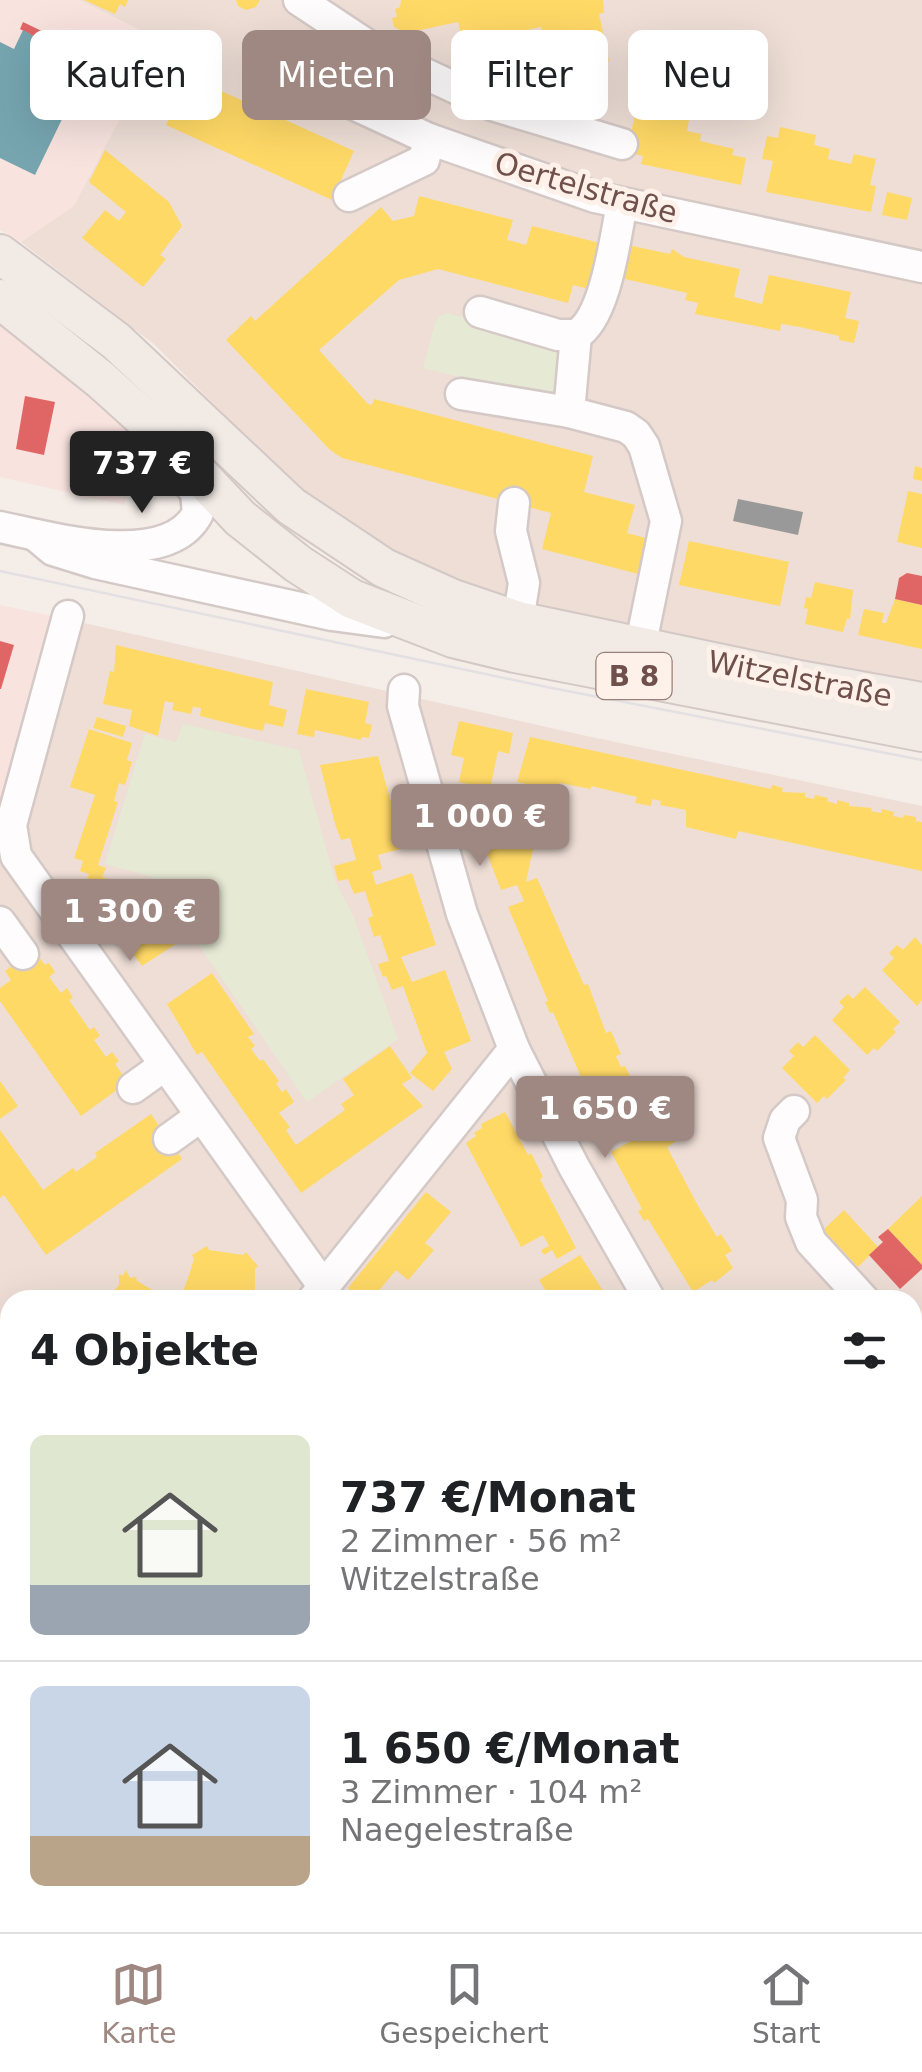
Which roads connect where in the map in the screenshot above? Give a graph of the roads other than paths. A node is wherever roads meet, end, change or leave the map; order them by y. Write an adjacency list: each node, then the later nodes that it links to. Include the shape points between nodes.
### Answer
1 (298, 0): 4 (street, via 376,51 492,105)
2 (386, 120): 3 (street, Oertelstraße)
3 (429, 140): 5 (street, via 424,160); 6 (street, Oertelstraße)
4 (622, 144)
5 (348, 196)
6 (622, 204): 8 (street, Oertelstraße); 11 (street, via 597,314)
7 (0, 254): 19 (main road, Witzelstraße / B 8, via 116,341 291,506 384,568)
8 (922, 267)
9 (0, 299): 14 (main road, B 8)
10 (480, 312): 11 (street)
11 (576, 334): 13 (street)
12 (461, 394): 13 (street)
13 (569, 412): 21 (street, via 626,427 644,446 666,521)
14 (162, 435): 17 (street, Witzelstraße, via 199,504 187,530 141,547); 20 (main road, Witzelstraße / B 8, via 254,530 352,598)
15 (514, 503): 19 (street, via 511,531 524,584)
16 (0, 527): 17 (street, Witzelstraße)
17 (35, 534): 20 (street, Witzelstraße, via 53,550 95,563)
18 (68, 616): 25 (street, via 12,825)
19 (518, 621): 21 (main road, Witzelstraße / B 8)
20 (423, 627): 24 (main road, Witzelstraße / B 8, via 514,653)
21 (640, 648): 23 (main road, Witzelstraße / B 8)
22 (404, 690): 28 (street, via 462,914)
23 (922, 702)
24 (922, 732)
25 (12, 878): 29 (street)
26 (0, 922): 27 (street)
27 (23, 954)
28 (514, 1049): 35 (street); 36 (street)
29 (165, 1065): 30 (street); 32 (street)
30 (134, 1088)
31 (794, 1111): 37 (street, via 780,1138 802,1200 801,1217 811,1242)
32 (201, 1116): 33 (street); 34 (street)
33 (169, 1139)
34 (316, 1290)
35 (322, 1290)
36 (644, 1290)
37 (855, 1290)

